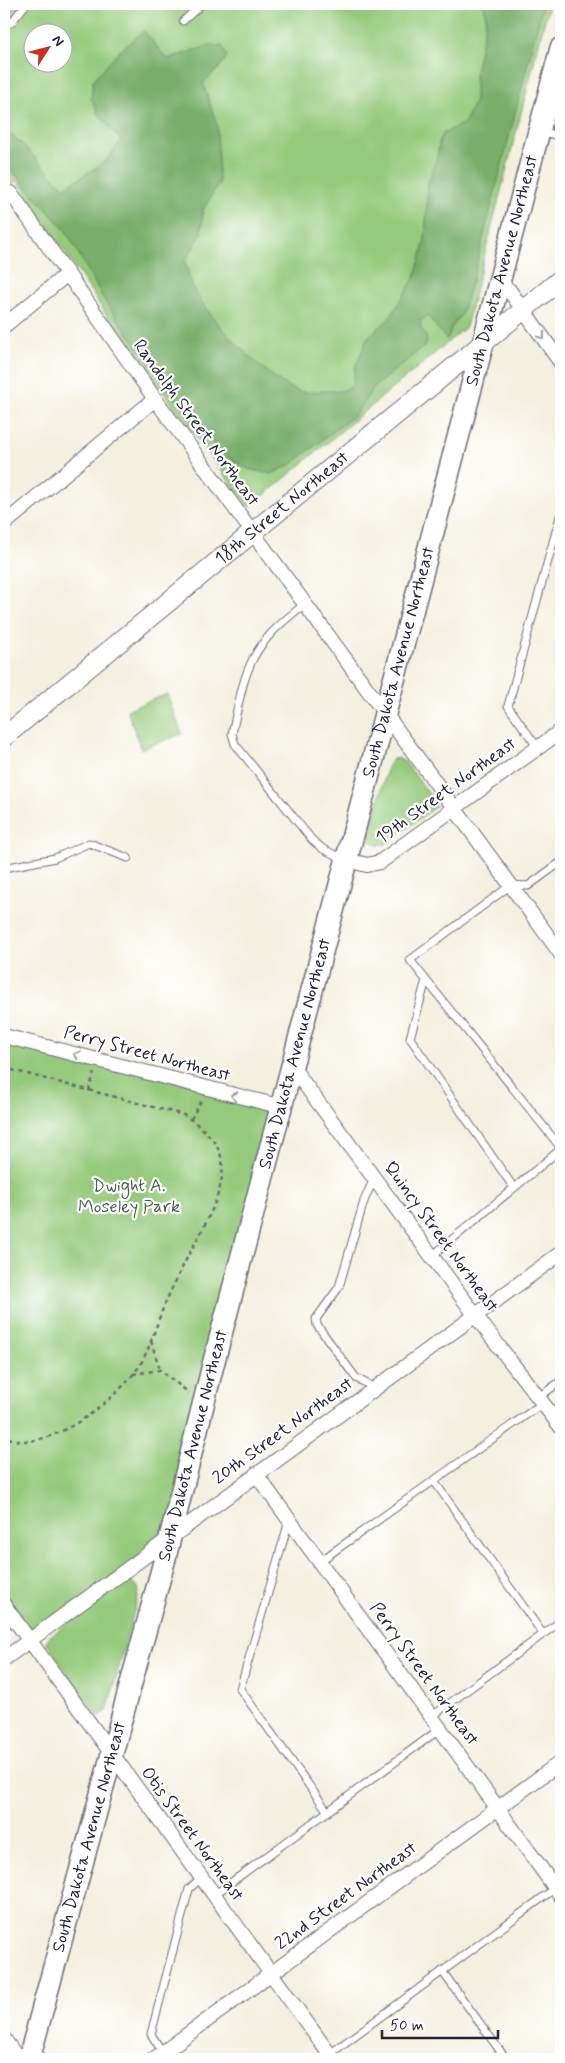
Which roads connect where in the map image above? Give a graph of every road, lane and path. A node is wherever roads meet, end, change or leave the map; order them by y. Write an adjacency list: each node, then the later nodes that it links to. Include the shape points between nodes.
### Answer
1 (26, 4): 4 (lane)
2 (202, 4): 3 (lane)
3 (182, 21)
4 (12, 23)
5 (561, 48): 6 (main road, South Dakota Avenue Northeast)
6 (540, 132): 7 (lane); 11 (main road, South Dakota Avenue Northeast)
7 (561, 136)
8 (7, 196): 9 (street, Randolph Street Northeast)
9 (66, 275): 13 (street); 16 (street, Randolph Street Northeast)
10 (561, 279): 12 (main road, 18th Street Northeast)
11 (500, 283): 12 (street); 14 (main road, South Dakota Avenue Northeast)
12 (523, 309): 14 (main road, 18th Street Northeast); 15 (street, one-way to 15)
13 (4, 326)
14 (484, 342): 19 (main road, 18th Street Northeast); 23 (main road, South Dakota Avenue Northeast)
15 (561, 363)
16 (155, 399): 18 (street); 19 (street, Randolph Street Northeast)
17 (561, 513): 20 (lane)
18 (4, 524)
19 (252, 533): 22 (street, Randolph Street Northeast); 25 (main road, 18th Street Northeast)
20 (555, 535): 21 (lane); 26 (lane, via 508,706)
21 (561, 544)
22 (304, 604): 23 (street, Randolph Street Northeast); 29 (lane, via 272,631 248,666 232,734 235,744 312,840 323,850)
23 (385, 715): 27 (street, Randolph Street Northeast); 29 (main road, South Dakota Avenue Northeast)
24 (561, 731): 26 (street, 19th Street Northeast)
25 (4, 737)
26 (538, 748): 27 (street, 19th Street Northeast)
27 (455, 808): 29 (street, 19th Street Northeast, via 380,862 367,865); 32 (street, Randolph Street Northeast)
28 (128, 858): 31 (lane, via 88,843 55,858)
29 (347, 860): 36 (main road, South Dakota Avenue Northeast)
30 (561, 862): 32 (lane, via 528,886)
31 (4, 868)
32 (512, 885): 33 (street, Randolph Street Northeast); 34 (lane, via 410,960)
33 (561, 954)
34 (426, 980): 41 (lane); 43 (lane, via 410,1038)
35 (4, 1036): 38 (street, Perry Street Northeast, one-way to 35)
36 (292, 1066): 39 (main road, South Dakota Avenue Northeast); 42 (street, Quincy Street Northeast)
37 (4, 1068): 40 (path, via 166,1109)
38 (207, 1089): 39 (street, Perry Street Northeast, one-way to 38); 40 (path)
39 (282, 1107): 53 (main road, South Dakota Avenue Northeast)
40 (191, 1119): 47 (path, via 198,1123 216,1147 222,1160 222,1176 212,1207)
41 (561, 1148): 43 (lane)
42 (374, 1178): 45 (street, Quincy Street Northeast); 51 (lane, via 339,1287 316,1319 317,1325 356,1378)
43 (514, 1188): 45 (lane)
44 (561, 1253): 46 (street, 20th Street Northeast)
45 (432, 1256): 46 (street, Quincy Street Northeast)
46 (475, 1316): 51 (street, 20th Street Northeast); 52 (street, Quincy Street Northeast)
47 (151, 1340): 48 (path); 49 (path, via 139,1367)
48 (160, 1370): 49 (path); 53 (path)
49 (132, 1374): 55 (path, via 121,1389 98,1408 66,1428 44,1438 23,1441)
50 (561, 1381): 52 (lane)
51 (375, 1388): 56 (street, 20th Street Northeast)
52 (541, 1400): 54 (street, Quincy Street Northeast); 57 (lane)
53 (203, 1405): 59 (main road, South Dakota Avenue Northeast)
54 (561, 1427)
55 (4, 1437)
56 (256, 1474): 58 (street, Perry Street Northeast); 59 (street, 20th Street Northeast)
57 (434, 1480): 60 (lane); 63 (lane)
58 (289, 1521): 60 (street, Perry Street Northeast); 71 (lane, via 240,1689)
59 (169, 1538): 64 (street, 20th Street Northeast); 68 (main road, South Dakota Avenue Northeast)
60 (319, 1562): 66 (street, Perry Street Northeast)
61 (4, 1606): 64 (street, Otis Street Northeast)
62 (561, 1621): 63 (lane)
63 (543, 1634): 66 (lane)
64 (29, 1640): 65 (street, 20th Street Northeast); 68 (street, Otis Street Northeast)
65 (4, 1659)
66 (432, 1717): 67 (street, Perry Street Northeast)
67 (440, 1729): 70 (street, Perry Street Northeast); 71 (lane)
68 (111, 1753): 72 (street, Otis Street Northeast); 81 (main road, South Dakota Avenue Northeast)
69 (561, 1762): 70 (street, 22nd Street Northeast)
70 (498, 1809): 73 (street, Perry Street Northeast); 76 (street, 22nd Street Northeast)
71 (328, 1812): 74 (lane)
72 (202, 1878): 74 (street, Otis Street Northeast); 78 (lane, via 189,1889 151,2034)
73 (559, 1889): 75 (lane)
74 (214, 1895): 76 (street, Otis Street Northeast)
75 (442, 1971): 79 (lane); 82 (lane)
76 (271, 1974): 78 (street, 22nd Street Northeast); 79 (street, Otis Street Northeast)
77 (4, 2039): 80 (street)
78 (158, 2056)
79 (329, 2058)
80 (18, 2059)
81 (29, 2059)
82 (506, 2059)

